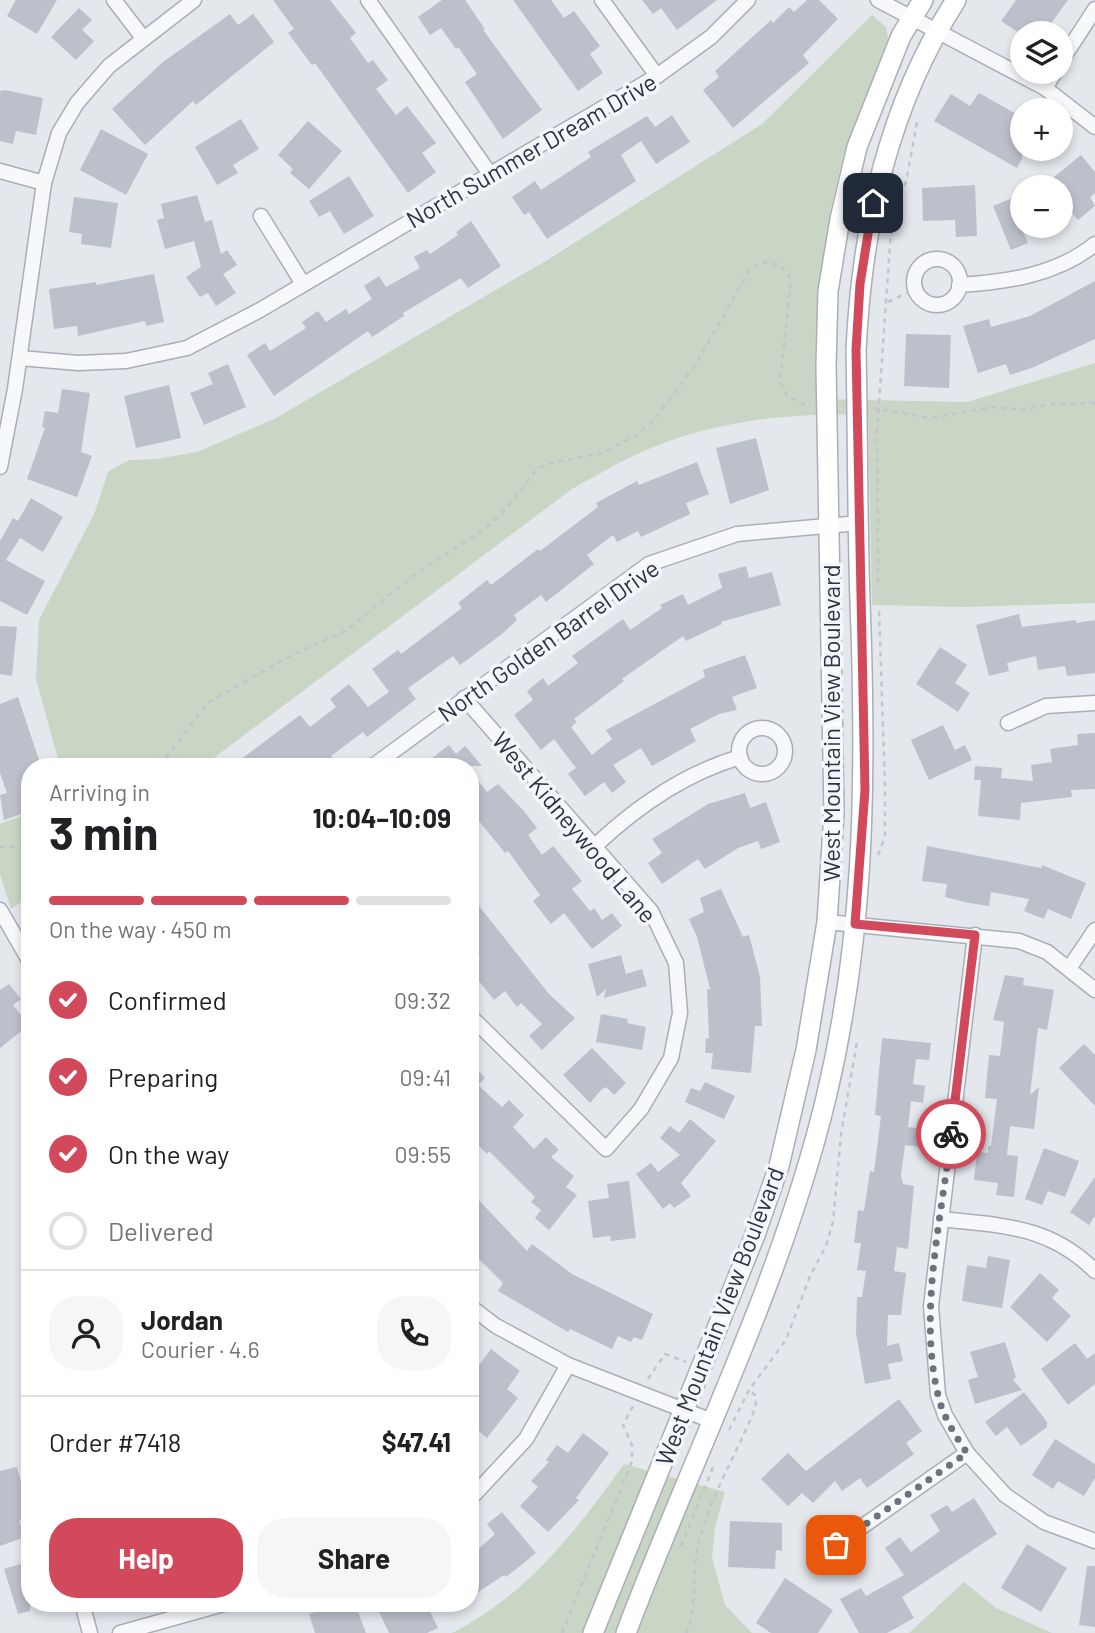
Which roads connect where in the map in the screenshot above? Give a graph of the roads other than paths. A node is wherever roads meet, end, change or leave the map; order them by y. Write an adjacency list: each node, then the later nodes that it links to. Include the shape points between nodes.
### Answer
1 (114, 0): 11 (street)
2 (194, 0): 11 (street)
3 (368, 0): 18 (street)
4 (602, 0): 13 (street)
5 (748, 0): 13 (street, North Summer Dream Drive, via 711,37)
6 (878, 0): 10 (street)
7 (923, 0): 10 (street, West Mountain View Boulevard)
8 (956, 0): 10 (street, West Mountain View Boulevard)
9 (1095, 9): 12 (street)
10 (924, 24): 15 (street); 26 (street, West Mountain View Boulevard, via 877,187 864,252 856,350); 27 (street, West Mountain View Boulevard, via 877,90 857,147 836,240 827,318)
11 (143, 38): 19 (street, via 109,66 77,103 59,133)
12 (1073, 44)
13 (657, 76): 18 (street, North Summer Dream Drive)
14 (1048, 84): 15 (street)
15 (1045, 88): 16 (street)
16 (1095, 127)
17 (0, 171): 19 (street)
18 (490, 174): 22 (street, North Summer Dream Drive)
19 (44, 183): 24 (street)
20 (261, 216): 22 (street)
21 (1095, 244): 23 (street, via 1036,275)
22 (303, 284): 24 (street, North Summer Dream Drive, via 187,348 126,362)
23 (959, 285): 23 (street, via 953,299 939,305 924,301 914,282 919,268 938,259 952,265)
24 (20, 358): 25 (street)
25 (0, 467)
26 (859, 523): 27 (street, North Golden Barrel Drive); 36 (street, West Mountain View Boulevard, via 865,790)
27 (830, 524): 28 (street, North Golden Barrel Drive, via 737,534 649,564); 35 (street, West Mountain View Boulevard, via 834,813)
28 (464, 698): 32 (street, North Golden Barrel Drive); 33 (street, West Kidneywood Lane)
29 (1095, 703): 30 (street, via 1046,706)
30 (1008, 723)
31 (740, 757): 33 (street, via 679,783 630,815)
32 (384, 758)
33 (595, 846): 42 (street, West Kidneywood Lane, via 651,911 676,963 679,1000 671,1058 642,1109 606,1149)
34 (0, 910): 39 (street)
35 (827, 922): 36 (street); 47 (street, West Mountain View Boulevard, via 806,1049 779,1166)
36 (855, 924): 38 (street); 48 (street, West Mountain View Boulevard, via 837,1046 803,1183)
37 (1095, 930): 40 (street)
38 (975, 935): 40 (street, via 1019,941 1048,951); 43 (street)
39 (21, 946)
40 (1070, 967): 41 (street)
41 (1095, 990)
42 (479, 1025)
43 (941, 1219): 44 (street, via 1033,1232 1074,1250); 49 (street, via 931,1306 934,1372 944,1415)
44 (1095, 1270)
45 (479, 1313): 46 (street)
46 (568, 1365): 47 (street); 50 (street, via 526,1438)
47 (683, 1411): 48 (street); 57 (street, West Mountain View Boulevard)
48 (712, 1421): 58 (street, West Mountain View Boulevard)
49 (967, 1453): 51 (street, via 1005,1495 1044,1522); 52 (street)
50 (479, 1489)
51 (1095, 1541)
52 (836, 1545)
53 (84, 1612): 55 (street)
54 (195, 1612): 56 (street)
55 (90, 1633)
56 (120, 1633)
57 (593, 1633)
58 (626, 1633)

